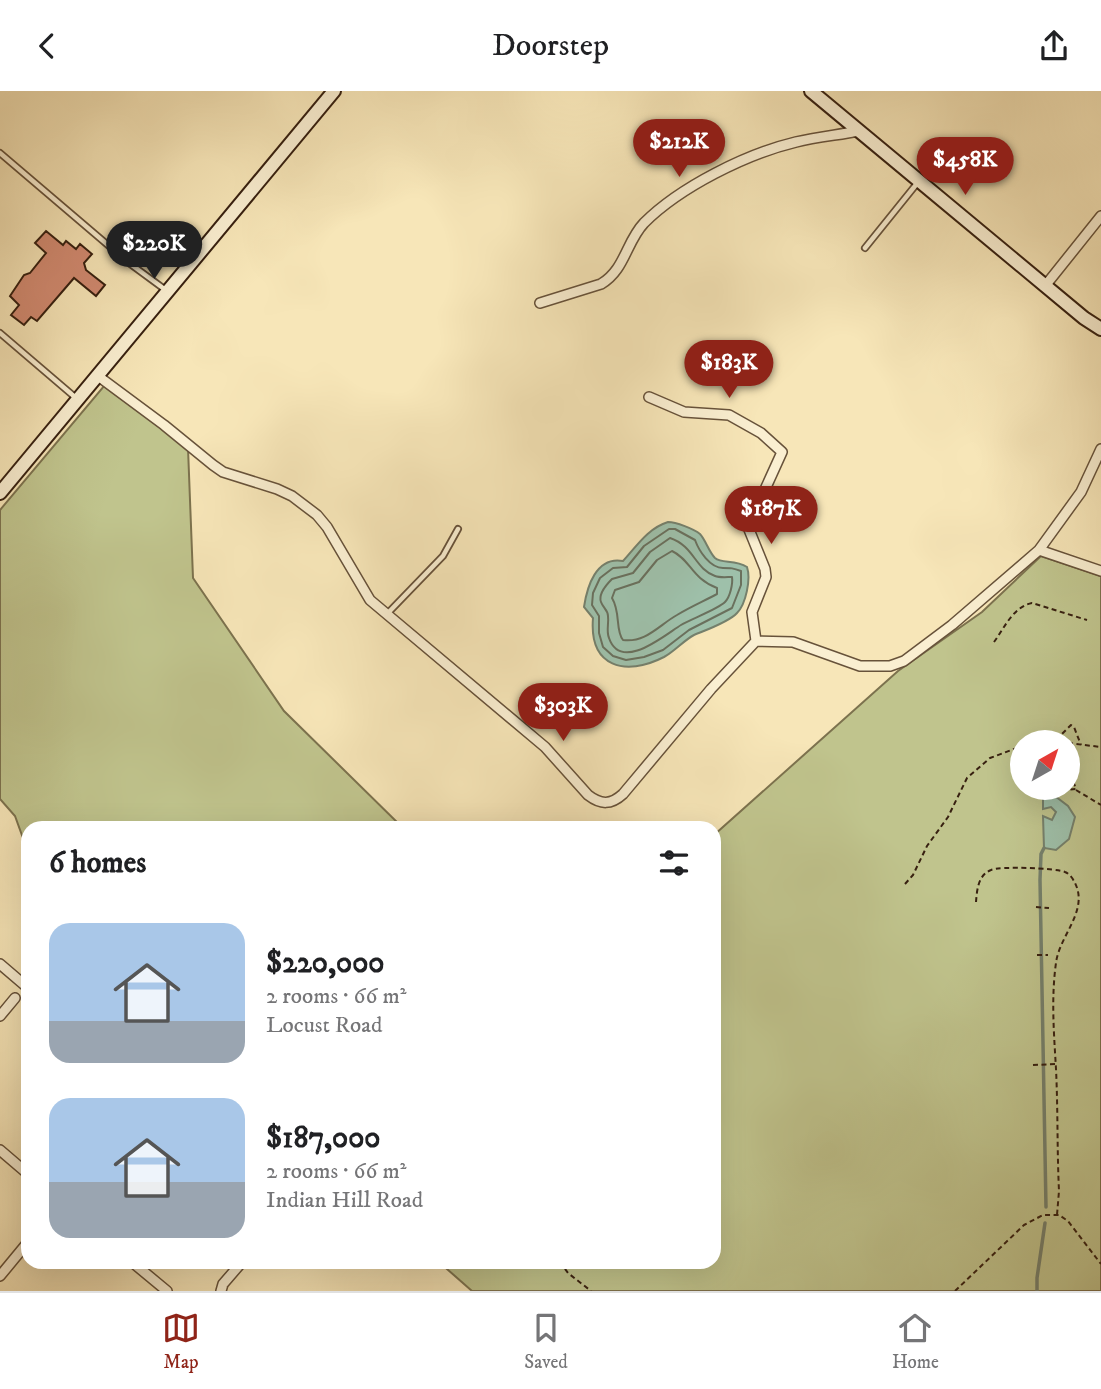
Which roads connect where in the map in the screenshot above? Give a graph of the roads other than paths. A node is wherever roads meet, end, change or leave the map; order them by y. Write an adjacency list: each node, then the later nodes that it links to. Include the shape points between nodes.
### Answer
1 (334, 91): 9 (street)
2 (811, 91): 3 (street)
3 (859, 131): 5 (street); 10 (street, via 779,147 715,174 642,226 609,279)
4 (0, 153): 9 (lane)
5 (919, 181): 7 (lane); 8 (street)
6 (1101, 216): 8 (street)
7 (865, 248)
8 (1045, 286): 11 (street)
9 (167, 292): 13 (street)
10 (540, 303)
11 (1101, 329)
12 (0, 333): 15 (lane)
13 (98, 376): 15 (street); 21 (street, via 223,472 276,489 305,505 327,527 365,594)
14 (649, 397): 22 (street, via 684,412 729,415 761,433 782,452 748,527 766,577 752,612)
15 (78, 399): 17 (street)
16 (1101, 449): 19 (street, via 1081,492)
17 (0, 493)
18 (458, 529): 21 (lane, via 443,556)
19 (1040, 550): 20 (street); 22 (street, via 952,625 904,661 890,666 860,666 793,642)
20 (1101, 572)
21 (386, 615): 22 (street, via 545,747 588,795 608,803 623,794)
22 (757, 641)
23 (0, 964): 24 (street)
24 (21, 982)
25 (15, 998): 26 (street)
26 (0, 1016)
27 (0, 1150): 28 (street)
28 (21, 1168)
29 (21, 1250): 32 (street)
30 (140, 1269): 33 (street)
31 (236, 1269): 34 (street)
32 (0, 1276)
33 (167, 1291)
34 (221, 1291)

